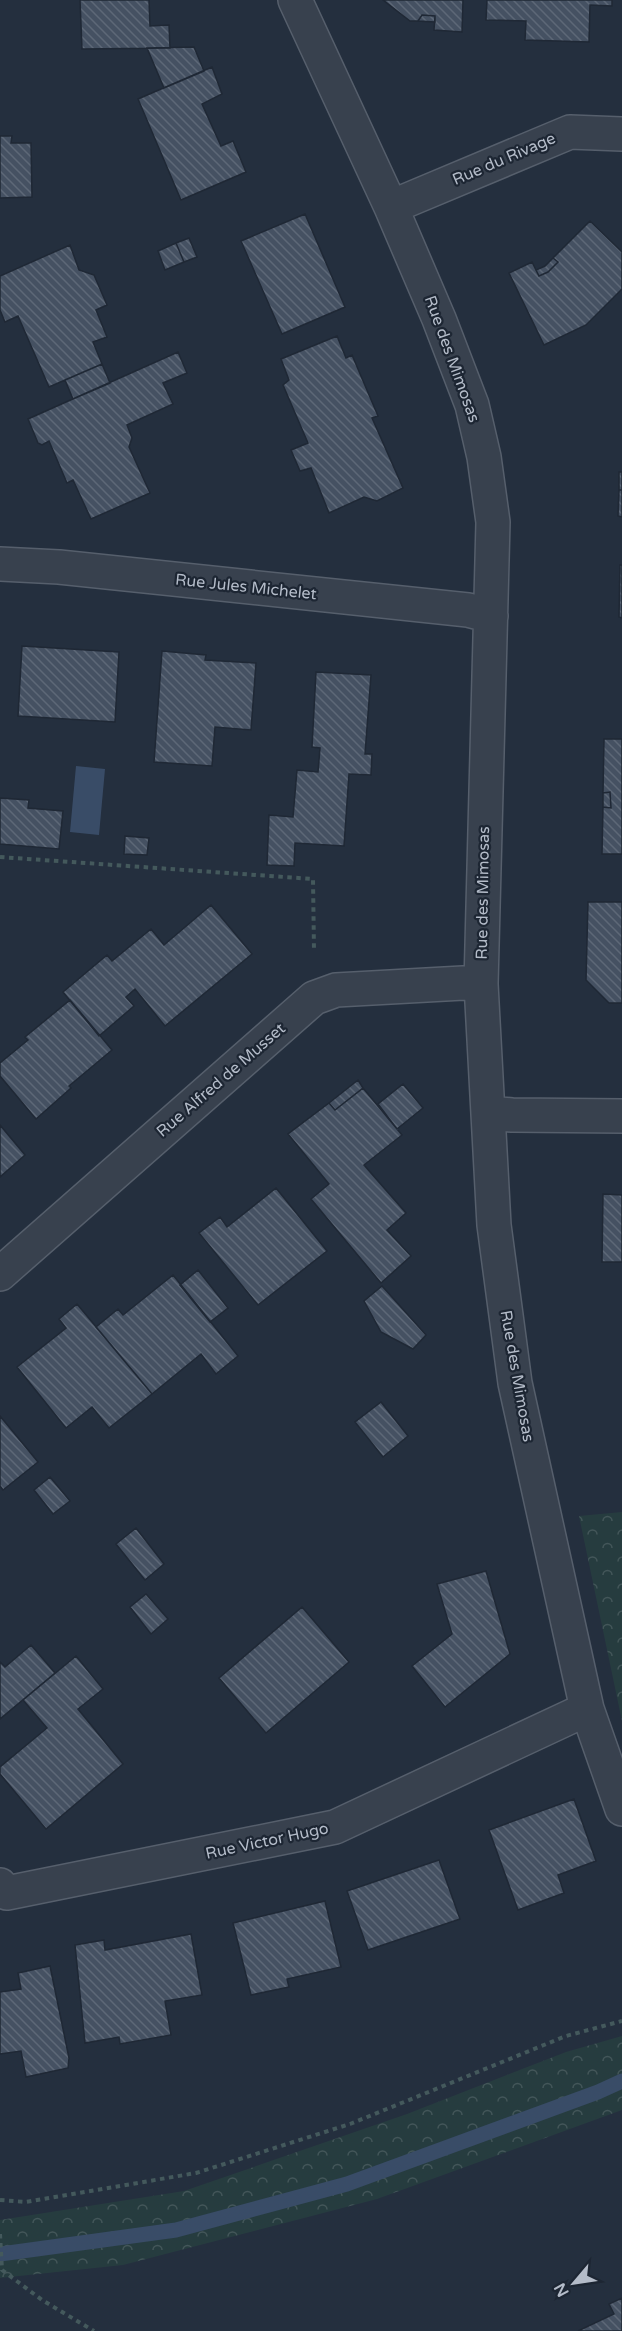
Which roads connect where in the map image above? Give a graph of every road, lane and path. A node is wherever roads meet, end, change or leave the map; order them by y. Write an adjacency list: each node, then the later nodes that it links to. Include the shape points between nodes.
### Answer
1 (295, 0): 3 (street, Rue des Mimosas)
2 (622, 134): 3 (street, Rue du Rivage, via 570,132)
3 (391, 207): 5 (street, Rue des Mimosas, via 472,405 493,522)
4 (0, 564): 5 (street, Rue Jules Michelet, via 468,610)
5 (491, 616): 7 (street, Rue des Mimosas)
6 (0, 857): 8 (path, via 313,879)
7 (481, 984): 8 (street, Rue Alfred de Musset, via 336,990); 9 (street, Rue des Mimosas)
8 (314, 998): 11 (street, Rue Alfred de Musset)
9 (489, 1113): 10 (street); 12 (street, Rue des Mimosas, via 494,1225 515,1383)
10 (622, 1116)
11 (0, 1274)
12 (586, 1709): 13 (street, Rue des Mimosas); 14 (street, Rue Victor Hugo, via 335,1827 7,1893)
13 (622, 1809)
14 (0, 1885)
15 (622, 2021): 16 (path, via 566,2036 350,2124 196,2173 26,2202)
16 (0, 2200)
17 (0, 2234): 18 (path)
18 (0, 2239): 19 (path, via 2,2270)
19 (94, 2331)

